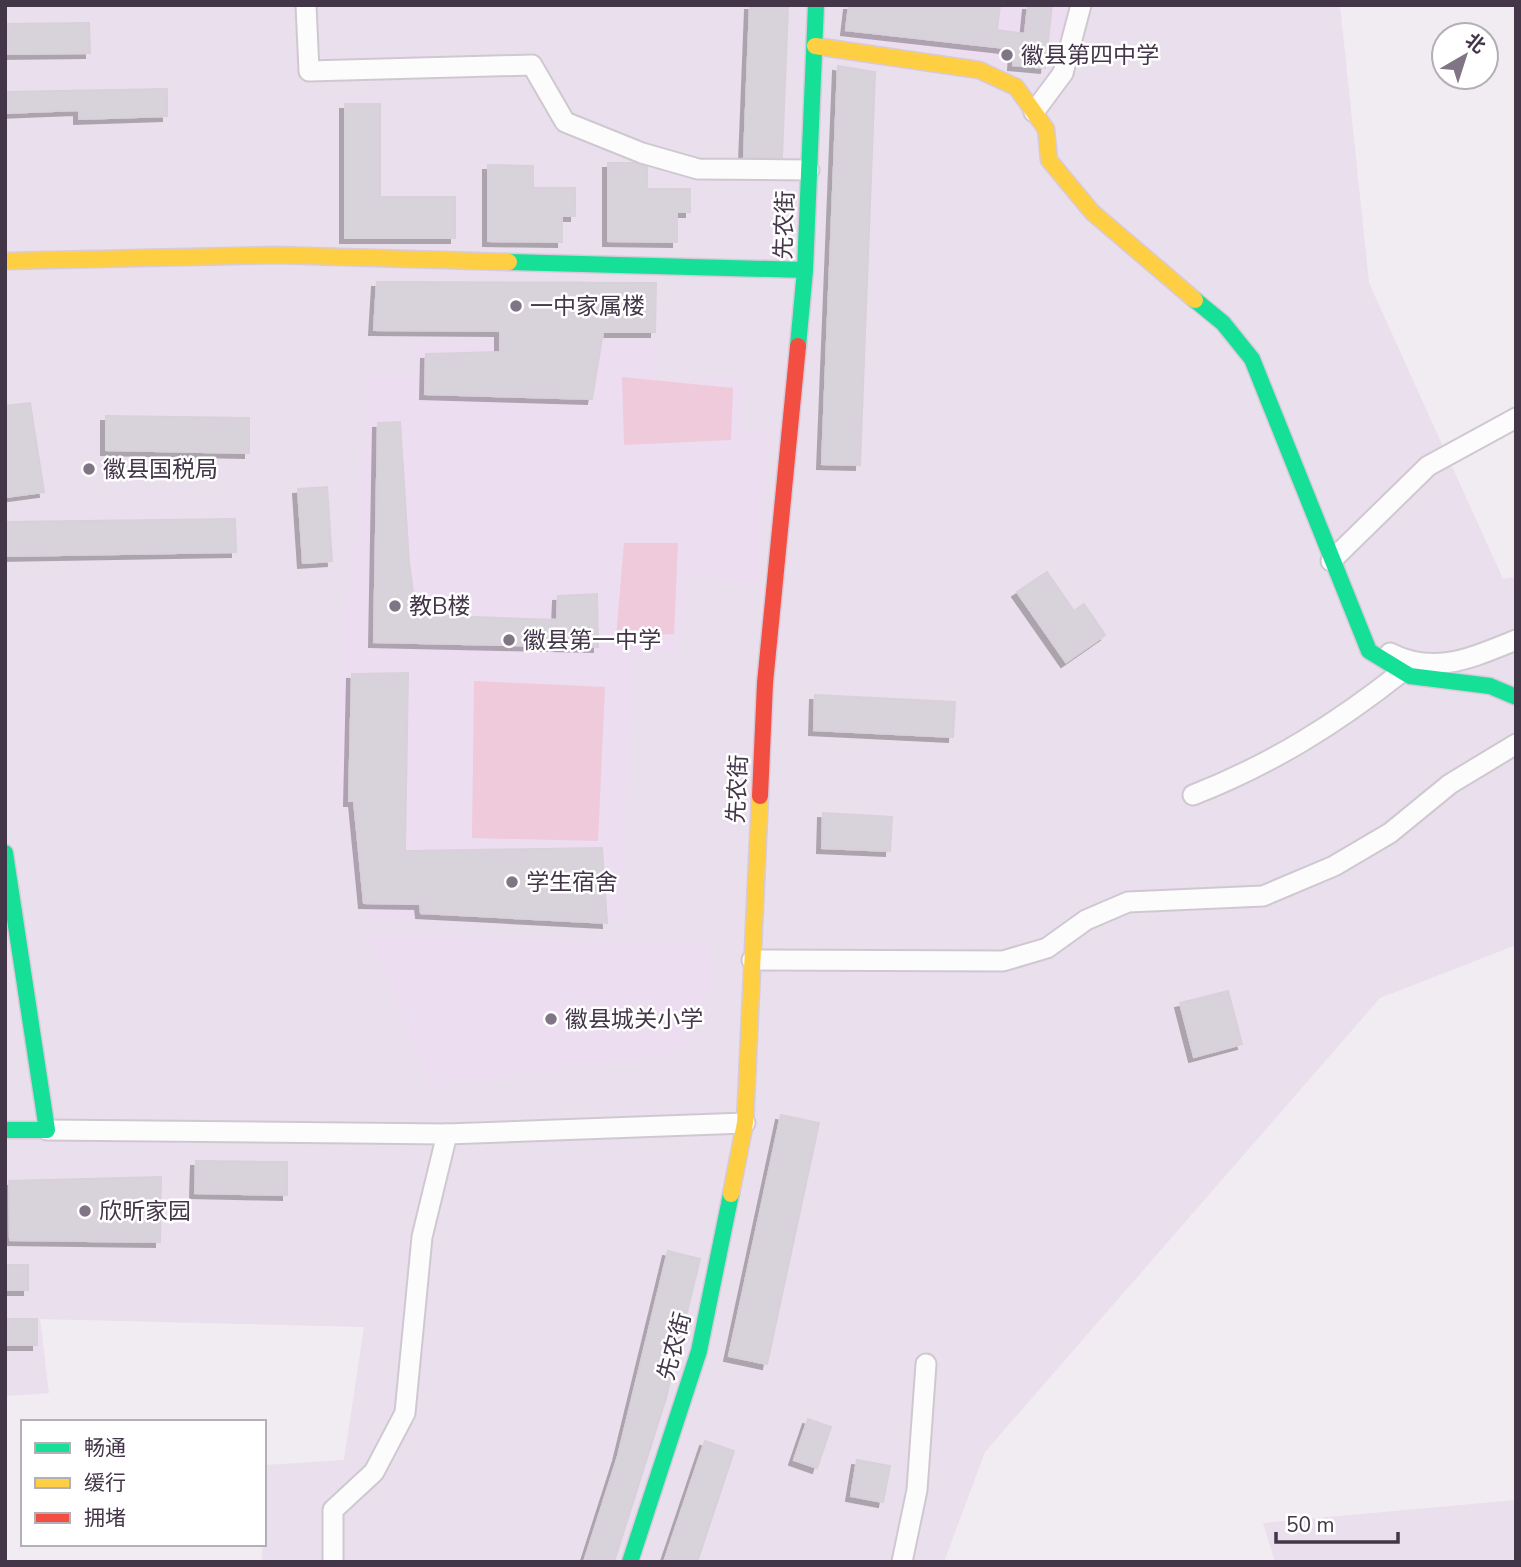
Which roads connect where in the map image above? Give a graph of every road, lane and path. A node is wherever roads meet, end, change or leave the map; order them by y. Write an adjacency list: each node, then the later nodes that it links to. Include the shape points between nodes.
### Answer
1 (306, 5): 6 (street, via 309,71 532,65 565,122 642,153 698,169)
2 (816, 5): 4 (street, 先农街)
3 (1081, 5): 5 (street, via 1063,73)
4 (815, 46): 5 (street, via 979,70 1016,87); 6 (street, 先农街)
5 (1034, 112): 10 (street, via 1045,129 1049,160 1092,212 1223,323 1252,359)
6 (809, 170): 8 (street, 先农街)
7 (5, 261): 8 (street, via 275,256)
8 (805, 270): 18 (street, 先农街, via 765,683)
9 (1516, 418): 10 (street, via 1429,466)
10 (1331, 561): 12 (street)
11 (1516, 640): 12 (street, via 1452,664 1424,664 1385,650)
12 (1369, 651): 13 (street)
13 (1403, 671): 14 (street); 16 (street, via 1347,716 1250,772)
14 (1516, 696)
15 (1516, 744): 18 (street, via 1450,784 1390,833 1334,866 1264,896 1128,902 1086,920 1047,948 1003,961)
16 (1193, 795)
17 (5, 853): 21 (street)
18 (752, 960): 19 (street, 先农街)
19 (745, 1123): 22 (street); 25 (street, 先农街, via 699,1351)
20 (5, 1130): 21 (street)
21 (47, 1130): 22 (street)
22 (447, 1134): 24 (street, via 422,1237 405,1413 374,1472 334,1510)
23 (926, 1364): 26 (street, via 917,1490)
24 (333, 1562)
25 (630, 1562)
26 (902, 1562)

